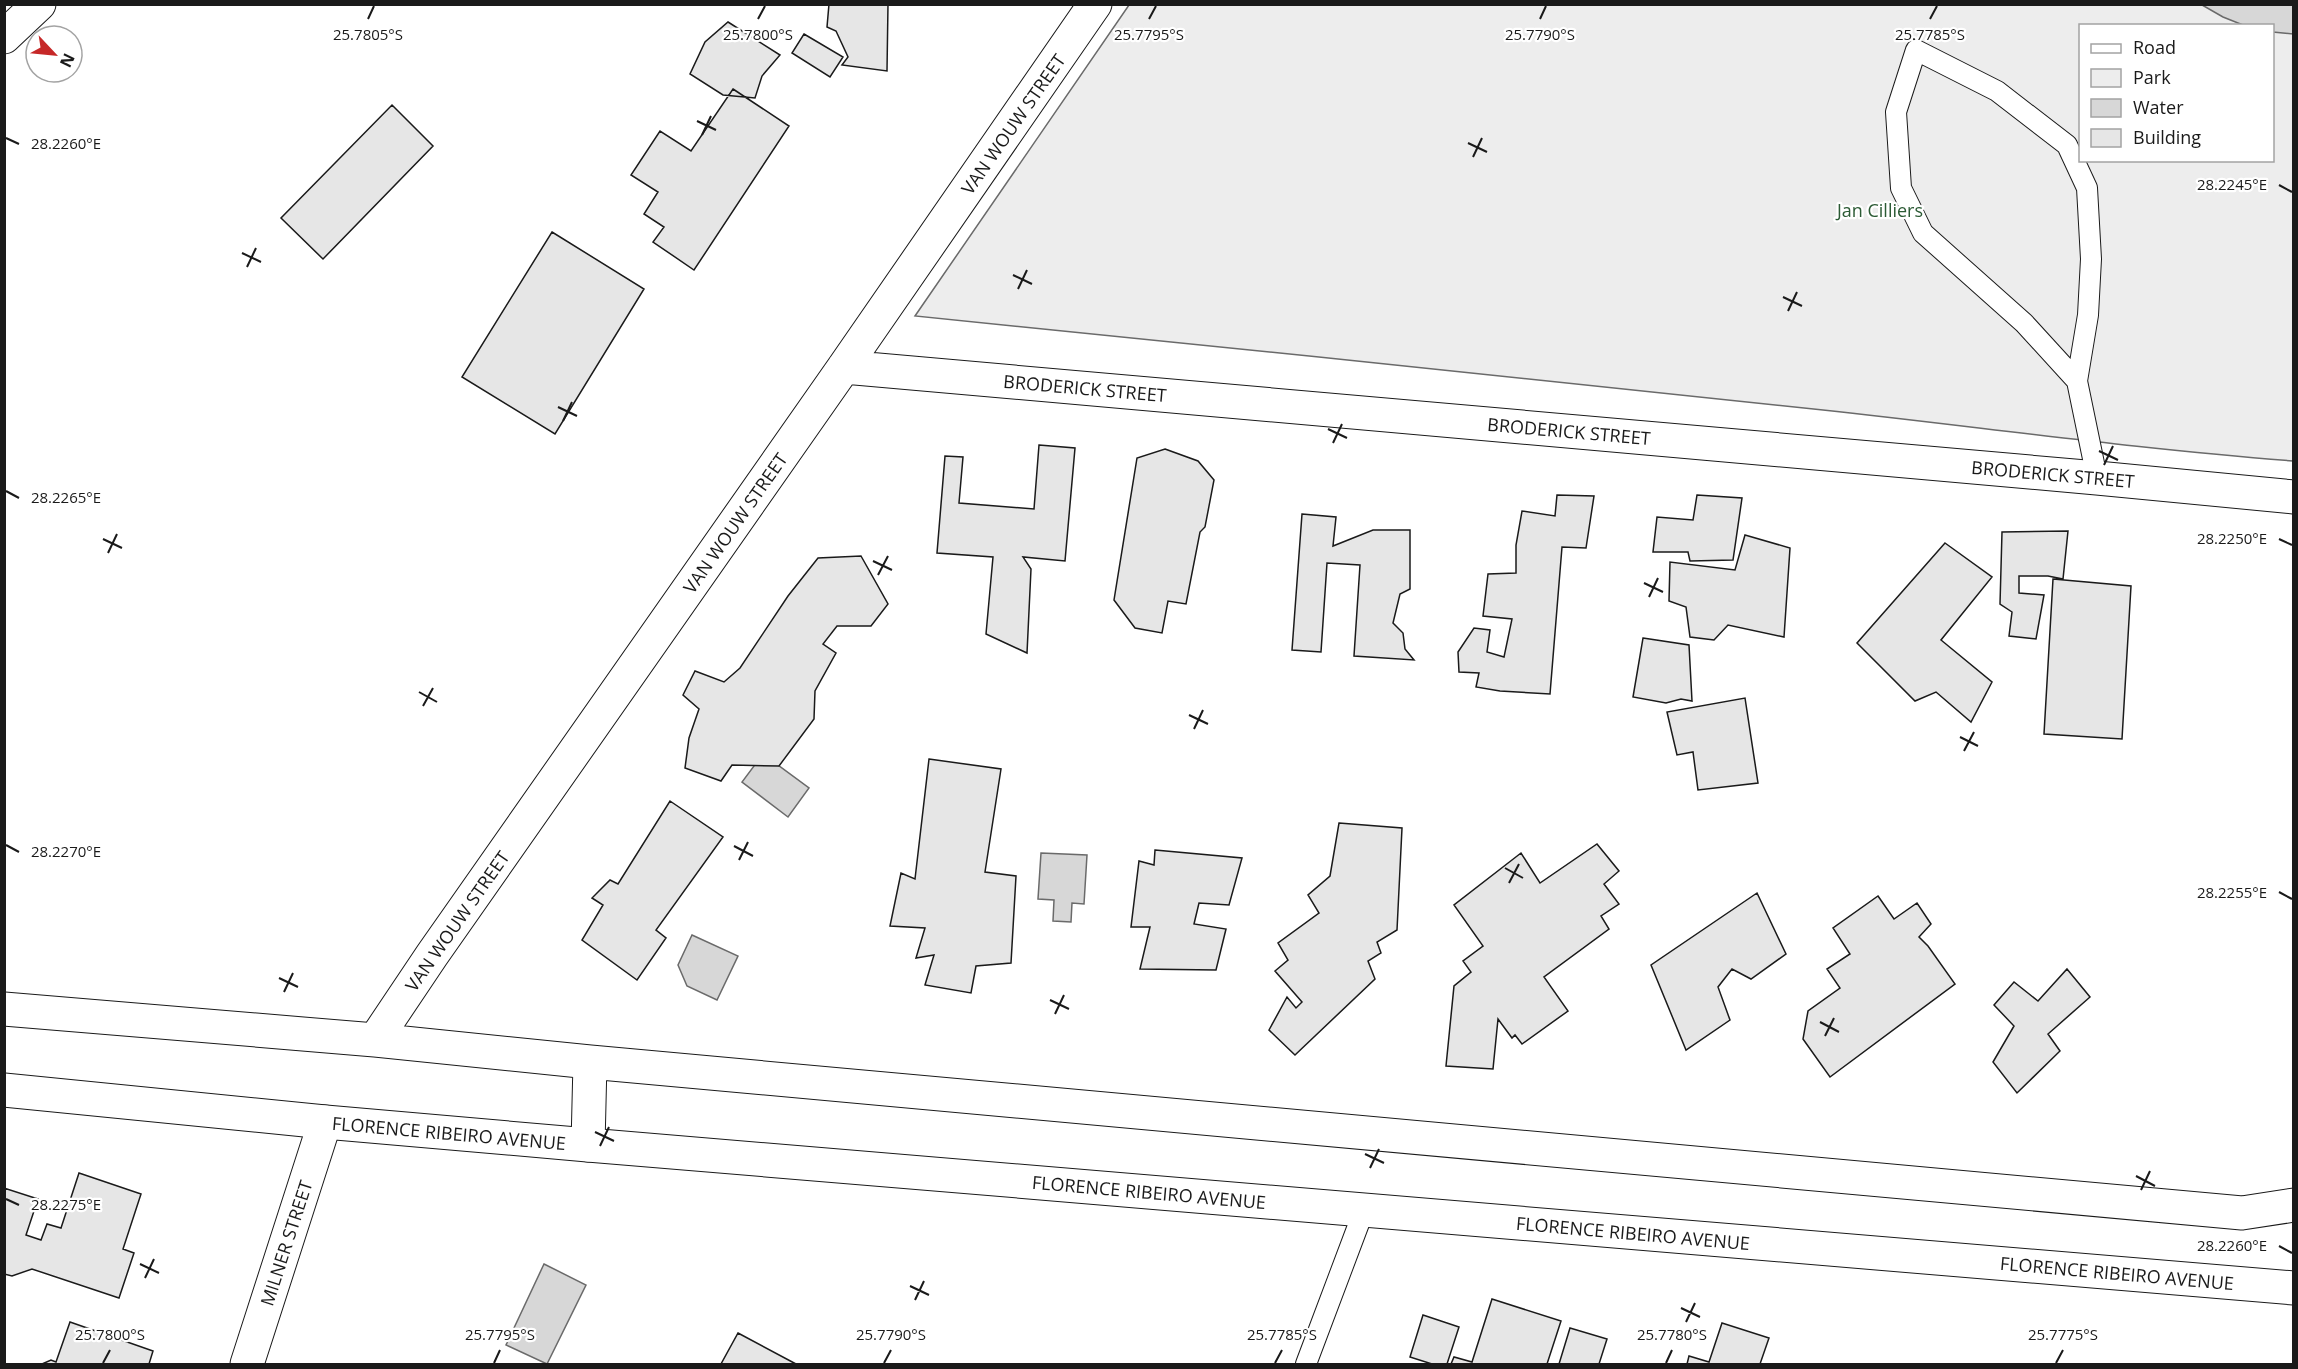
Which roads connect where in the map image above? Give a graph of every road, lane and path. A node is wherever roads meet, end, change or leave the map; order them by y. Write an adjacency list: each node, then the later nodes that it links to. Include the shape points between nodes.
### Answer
1 (39, 4): 3 (street)
2 (1095, 4): 4 (street, VAN WOUW STREET)
3 (4, 37)
4 (844, 368): 6 (street, BRODERICK STREET); 9 (street, VAN WOUW STREET)
5 (2077, 381): 5 (lane, via 2024,322 1923,233 1900,188 1896,112 1916,50 1997,91 2067,145 2087,188 2091,259 2088,315); 6 (lane)
6 (2097, 478): 7 (street, BRODERICK STREET)
7 (2294, 497)
8 (4, 1009): 9 (street)
9 (375, 1040): 10 (street)
10 (590, 1062): 13 (street); 14 (street, via 2242,1213)
11 (4, 1089): 12 (street, FLORENCE RIBEIRO AVENUE)
12 (325, 1122): 13 (street, FLORENCE RIBEIRO AVENUE); 17 (street, MILNER STREET)
13 (588, 1145): 15 (street, FLORENCE RIBEIRO AVENUE)
14 (2294, 1204)
15 (1364, 1210): 16 (street, FLORENCE RIBEIRO AVENUE); 18 (lane)
16 (2294, 1288)
17 (247, 1365)
18 (1306, 1365)

